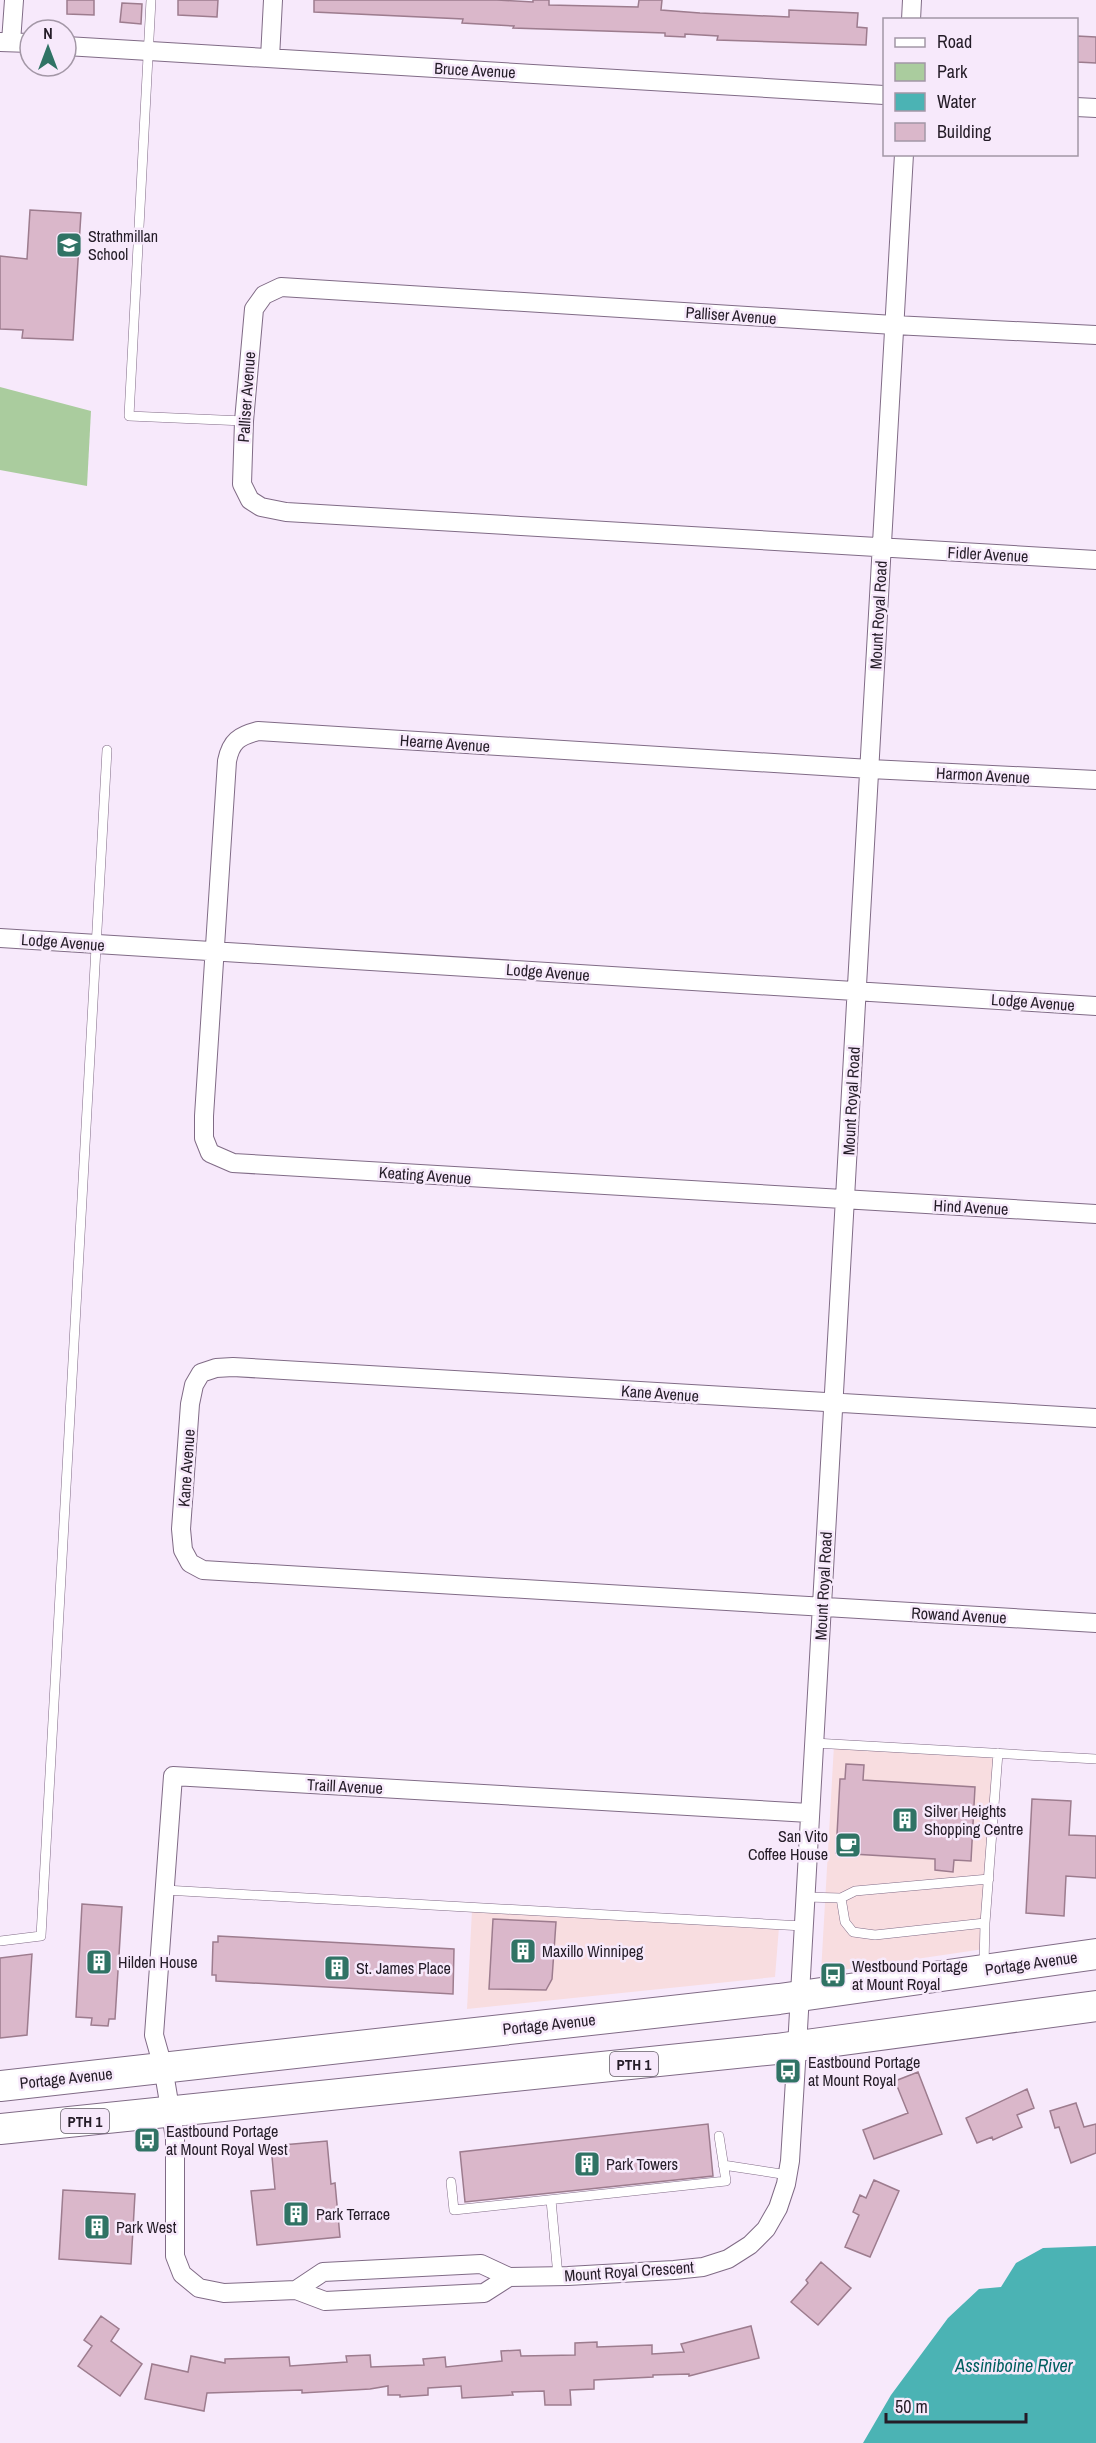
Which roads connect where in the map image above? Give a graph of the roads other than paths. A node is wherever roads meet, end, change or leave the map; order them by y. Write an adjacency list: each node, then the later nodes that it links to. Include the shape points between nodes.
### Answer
1 (14, 0): 6 (street)
2 (151, 0): 8 (lane)
3 (273, 0): 9 (street)
4 (912, 0): 5 (street)
5 (911, 18)
6 (6, 42)
7 (78, 47): 8 (street, Bruce Avenue)
8 (148, 50): 9 (street, Bruce Avenue); 16 (lane, via 129,416)
9 (270, 58): 10 (street, Bruce Avenue)
10 (883, 95)
11 (1078, 107): 12 (street)
12 (1096, 108)
13 (904, 156): 14 (street, Mount Royal Road)
14 (894, 325): 15 (street); 16 (street, Palliser Avenue, via 281,287 264,295 254,309); 17 (street, Mount Royal Road)
15 (1096, 335)
16 (244, 421): 17 (street, Palliser Avenue, via 242,484 250,500 261,507 286,512)
17 (881, 548): 18 (street, Fidler Avenue); 20 (street, Mount Royal Road)
18 (1096, 560)
19 (106, 750): 23 (lane)
20 (870, 769): 21 (street, Harmon Avenue); 24 (street, Hearne Avenue, via 258,731 239,736 229,748 227,761); 25 (street, Mount Royal Road)
21 (1096, 780)
22 (0, 938): 23 (street, Lodge Avenue)
23 (96, 944): 24 (street, Lodge Avenue); 43 (lane, via 40,1936)
24 (214, 951): 25 (street, Lodge Avenue); 27 (street, Keating Avenue, via 204,1138 210,1153 233,1163)
25 (858, 991): 26 (street, Lodge Avenue); 27 (street, Mount Royal Road)
26 (1096, 1006)
27 (845, 1201): 28 (street, Hind Avenue); 29 (street, Mount Royal Road)
28 (1096, 1214)
29 (834, 1404): 30 (street); 31 (street, Mount Royal Road); 31 (street, Kane Avenue, via 216,1368 201,1373 194,1385 182,1529 183,1550 190,1563 203,1570)
30 (1096, 1418)
31 (822, 1608): 32 (street, Rowand Avenue); 33 (street, Mount Royal Road)
32 (1096, 1623)
33 (814, 1743): 34 (lane); 36 (street, Mount Royal Road)
34 (998, 1754): 35 (lane); 37 (lane)
35 (1096, 1759)
36 (810, 1814): 38 (street, Traill Avenue, via 173,1776); 39 (street, Mount Royal Road)
37 (989, 1879): 40 (lane, via 855,1891); 41 (lane)
38 (165, 1890): 42 (lane); 49 (street, Traill Avenue, via 154,2035)
39 (805, 1897): 40 (lane); 42 (street, Mount Royal Road)
40 (841, 1898): 41 (lane, via 845,1922 854,1932 875,1935)
41 (985, 1923): 45 (lane)
42 (803, 1926): 46 (street, Mount Royal Road)
43 (0, 1941)
44 (1096, 1954): 45 (highway, Portage Avenue)
45 (984, 1970): 46 (highway, Portage Avenue)
46 (800, 1996): 48 (street, Mount Royal Road); 49 (highway, Portage Avenue)
47 (1096, 2006): 48 (highway, PTH 1)
48 (797, 2047): 51 (highway, PTH 1); 55 (street, Mount Royal Crescent)
49 (163, 2067): 50 (highway, Portage Avenue); 51 (street, Traill Avenue)
50 (0, 2086)
51 (171, 2113): 52 (highway, PTH 1); 60 (street, via 175,2138 175,2256 182,2274 199,2288 224,2293)
52 (0, 2129)
53 (719, 2136): 54 (lane)
54 (723, 2165): 55 (lane); 57 (lane, via 726,2181)
55 (788, 2175): 58 (street, Mount Royal Crescent, via 778,2208 765,2229 728,2259 674,2270)
56 (451, 2182): 57 (lane, via 454,2210)
57 (550, 2199): 58 (lane)
58 (558, 2276): 59 (street, Mount Royal Crescent)
59 (509, 2277): 60 (street, via 483,2293 325,2301); 60 (street, Mount Royal Crescent, via 481,2264 323,2272)
60 (296, 2290)

